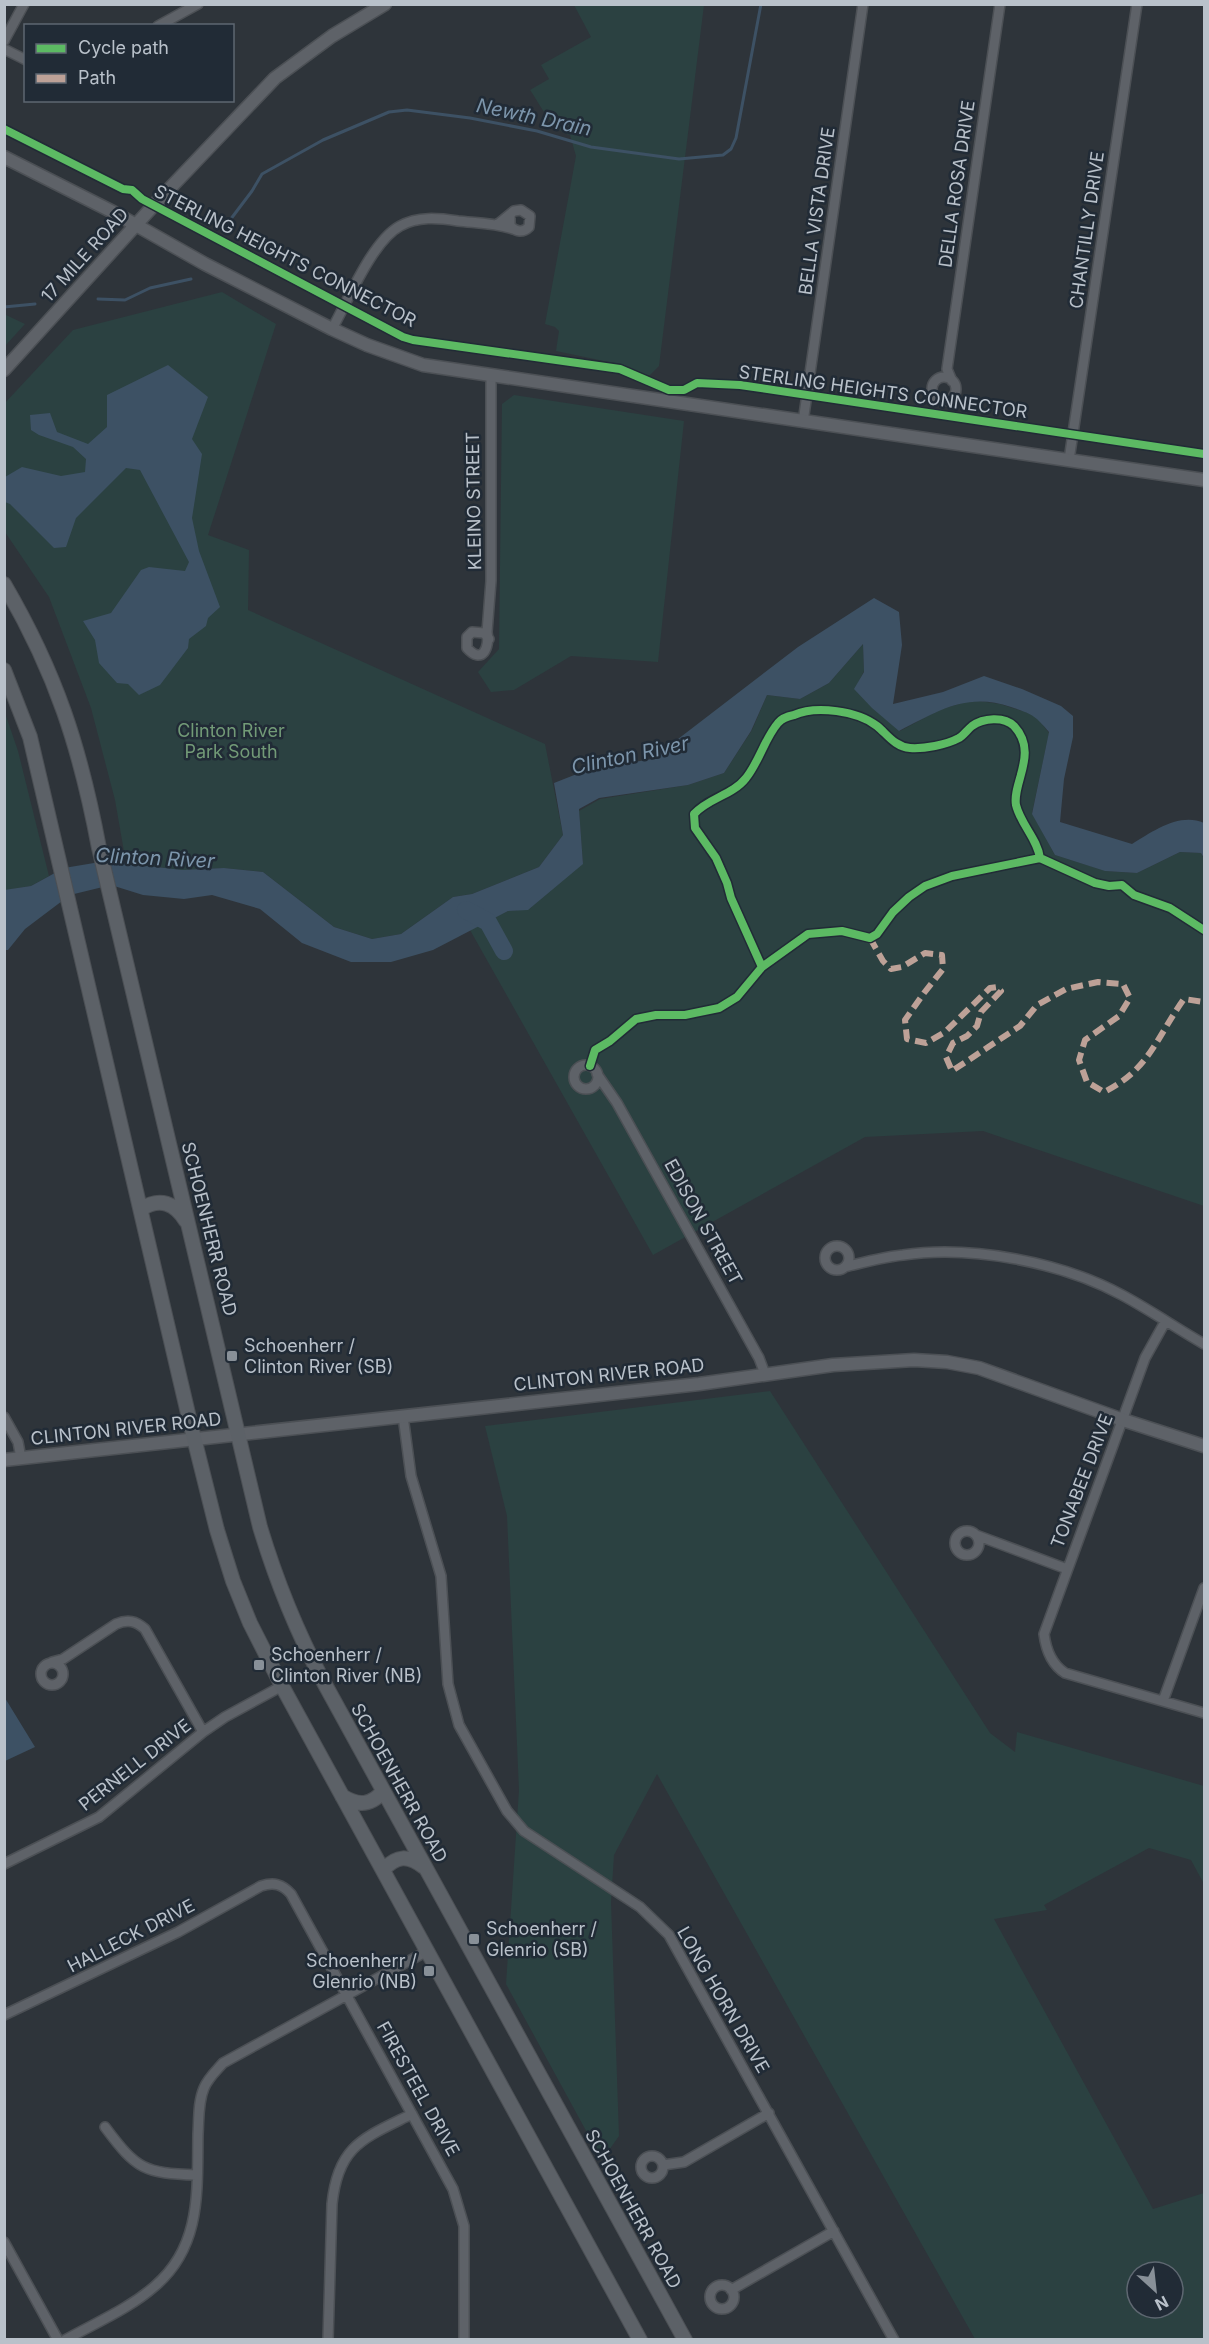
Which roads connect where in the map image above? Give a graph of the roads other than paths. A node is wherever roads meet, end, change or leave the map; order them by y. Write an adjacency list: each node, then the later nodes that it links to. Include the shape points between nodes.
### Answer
1 (24, 4): 8 (street)
2 (198, 4): 7 (street)
3 (385, 4): 14 (street, 17 MILE ROAD, via 332,36 275,78)
4 (864, 4): 22 (street, BELLA VISTA DRIVE)
5 (1000, 4): 17 (street, DELLA ROSA DRIVE)
6 (1137, 4): 23 (street, CHANTILLY DRIVE)
7 (162, 24)
8 (4, 41)
9 (4, 49): 10 (street)
10 (24, 59)
11 (4, 157): 14 (street)
12 (510, 216): 13 (street); 15 (street); 15 (street, via 521,210 531,220 526,229)
13 (497, 225): 15 (street); 16 (street, via 424,219 399,226 372,256)
14 (135, 226): 16 (street); 18 (street, 17 MILE ROAD)
15 (513, 229)
16 (332, 328): 19 (street, via 377,350 423,365)
17 (947, 369): 20 (street); 21 (street)
18 (4, 370)
19 (491, 376): 22 (street); 26 (street, KLEINO STREET, via 491,581)
20 (938, 379): 21 (street); 21 (street, via 932,385 932,393 941,401 954,395 956,387)
21 (952, 381)
22 (803, 422): 23 (street)
23 (1069, 460): 24 (street)
24 (1204, 480)
25 (4, 584): 34 (main road, SCHOENHERR ROAD, via 34,635 64,707 87,785)
26 (487, 625): 27 (street); 28 (street, KLEINO STREET)
27 (476, 631): 28 (street); 28 (street, via 465,641 472,654 487,650)
28 (489, 639)
29 (4, 669): 33 (main road, via 30,737)
30 (597, 1074): 31 (street); 31 (street, via 586,1065 574,1074 577,1084); 32 (street, EDISON STREET)
31 (591, 1088): 32 (street)
32 (606, 1089): 40 (street, EDISON STREET)
33 (141, 1209): 34 (main road, via 153,1203 166,1203 180,1212); 45 (main road)
34 (189, 1225): 44 (main road, SCHOENHERR ROAD)
35 (847, 1251): 36 (street); 37 (street); 37 (street, via 833,1246 825,1258 830,1268)
36 (865, 1262): 37 (street); 38 (street, via 935,1253 1007,1258 1089,1280)
37 (845, 1267)
38 (1165, 1322): 39 (street); 43 (street, TONABEE DRIVE, via 1145,1358)
39 (1204, 1344)
40 (765, 1374): 41 (street, CLINTON RIVER ROAD); 43 (street, CLINTON RIVER ROAD, via 868,1362 947,1362 1016,1379)
41 (403, 1416): 44 (street, CLINTON RIVER ROAD); 70 (street, LONG HORN DRIVE, via 411,1476 441,1576 448,1684 459,1725 507,1811 524,1831 640,1907 665,1930)
42 (4, 1417): 47 (street, via 18,1442)
43 (1122, 1420): 46 (street, CLINTON RIVER ROAD); 52 (street, TONABEE DRIVE)
44 (238, 1435): 45 (street, CLINTON RIVER ROAD); 61 (main road, SCHOENHERR ROAD, via 274,1574 314,1664)
45 (195, 1440): 47 (street, CLINTON RIVER ROAD); 57 (main road, via 233,1581)
46 (1204, 1446)
47 (21, 1458): 48 (street, CLINTON RIVER ROAD)
48 (4, 1460)
49 (976, 1535): 50 (street); 51 (street); 51 (street, via 962,1533 955,1546 966,1555)
50 (990, 1541): 51 (street); 52 (street)
51 (977, 1550)
52 (1067, 1569): 58 (street, TONABEE DRIVE, via 1045,1628 1045,1641 1054,1664 1065,1673)
53 (1204, 1588): 58 (street)
54 (63, 1659): 55 (street); 56 (street); 60 (street, via 116,1624 139,1623)
55 (52, 1662): 56 (street); 56 (street, via 41,1671 46,1684 57,1684)
56 (63, 1671)
57 (282, 1686): 60 (street, PERNELL DRIVE); 62 (main road)
58 (1163, 1701): 59 (street)
59 (1204, 1713)
60 (203, 1732): 63 (street, PERNELL DRIVE, via 99,1817)
61 (383, 1791): 62 (main road, via 378,1797 358,1804); 64 (main road, SCHOENHERR ROAD)
62 (342, 1796): 65 (main road)
63 (4, 1864)
64 (425, 1868): 65 (main road, via 401,1857); 78 (main road, SCHOENHERR ROAD)
65 (382, 1870): 67 (main road)
66 (270, 1883): 68 (street, FIRESTEEL DRIVE, via 283,1886 291,1894); 69 (street, HALLECK DRIVE)
67 (427, 1951): 68 (street); 79 (main road)
68 (346, 1994): 71 (street, FIRESTEEL DRIVE); 74 (street, via 232,2057 210,2077 199,2108)
69 (4, 2015)
70 (769, 2113): 73 (street, via 684,2162); 75 (street, LONG HORN DRIVE)
71 (412, 2114): 82 (street, via 359,2142 339,2168 332,2204); 83 (street, FIRESTEEL DRIVE, via 453,2189 462,2215)
72 (105, 2127): 74 (street, via 127,2156 146,2169)
73 (663, 2165)
74 (197, 2175): 81 (street, via 191,2232 186,2248 171,2270 136,2301)
75 (834, 2231): 77 (street); 84 (street, LONG HORN DRIVE)
76 (4, 2242): 80 (street)
77 (731, 2290)
78 (679, 2337)
79 (640, 2338)
80 (58, 2340)
81 (65, 2340)
82 (328, 2340)
83 (464, 2340)
84 (894, 2340)

